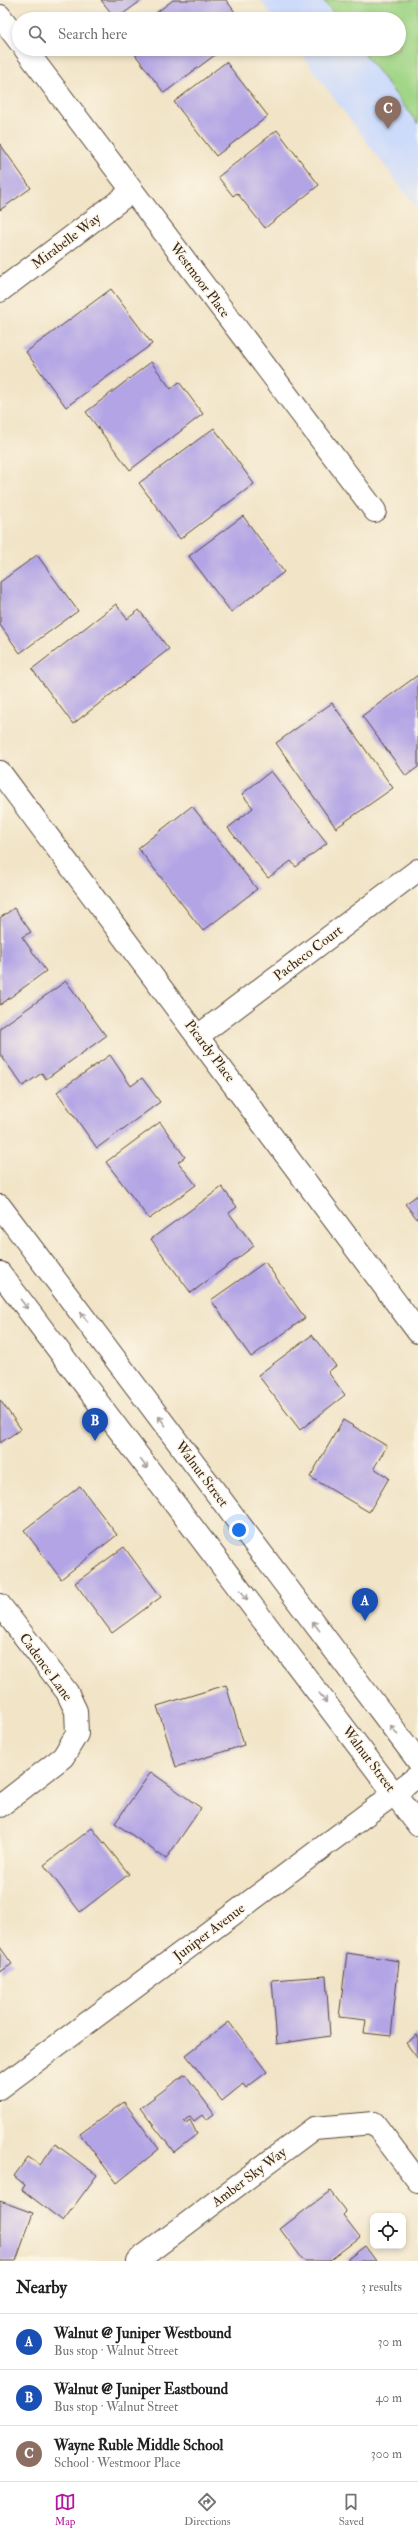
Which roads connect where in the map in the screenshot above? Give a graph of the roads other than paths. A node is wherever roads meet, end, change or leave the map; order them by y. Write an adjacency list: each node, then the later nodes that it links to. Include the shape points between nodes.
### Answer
1 (0, 16): 2 (street)
2 (12, 32)
3 (30, 56): 4 (street, Westmoor Place)
4 (132, 191): 5 (street, Mirabelle Way); 6 (street, Westmoor Place)
5 (0, 291)
6 (375, 511)
7 (0, 772): 9 (street, Picardy Place)
8 (418, 870): 9 (street, Pacheco Court)
9 (198, 1036): 12 (street, Picardy Place)
10 (0, 1206): 14 (street, Walnut Street, one-way to 10)
11 (0, 1273): 16 (street, Walnut Street, one-way to 16)
12 (418, 1332)
13 (0, 1605): 17 (street, Cadence Lane, via 67,1692 76,1711 77,1734 63,1757)
14 (418, 1760)
15 (418, 1776): 16 (street, Juniper Avenue)
16 (395, 1792): 18 (street, Walnut Street); 19 (street, Juniper Avenue)
17 (0, 1806)
18 (418, 1824)
19 (0, 2088)
20 (418, 2181): 21 (street, Amber Sky Way, via 374,2123 314,2128)
21 (137, 2261)

